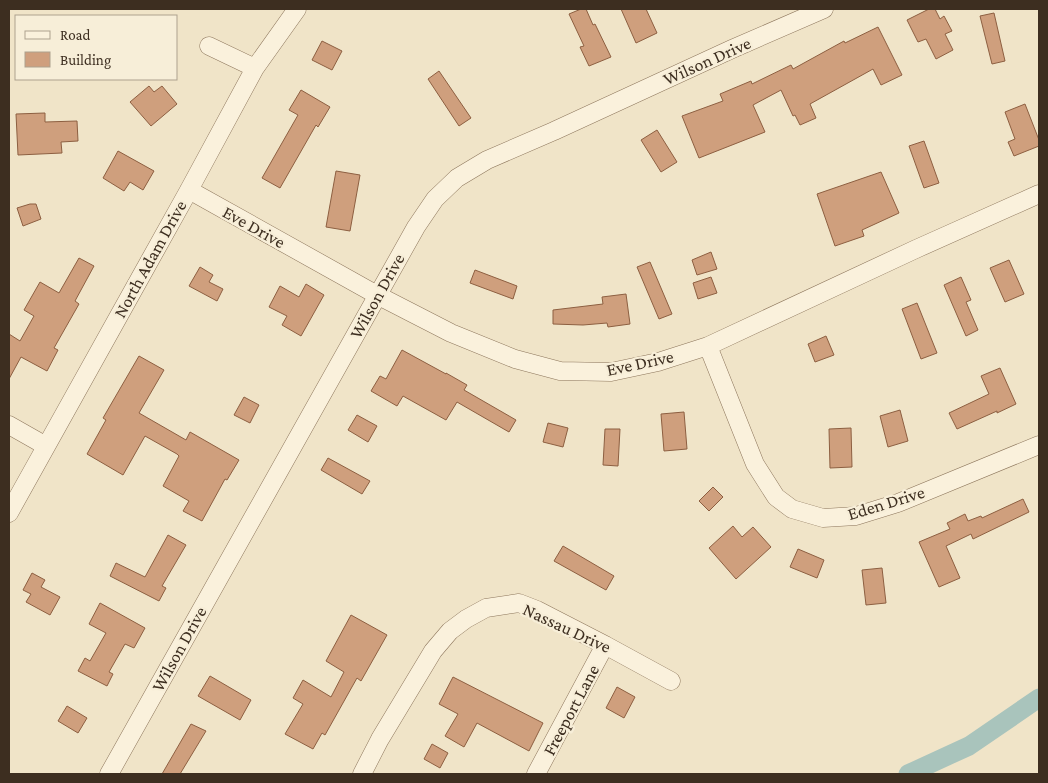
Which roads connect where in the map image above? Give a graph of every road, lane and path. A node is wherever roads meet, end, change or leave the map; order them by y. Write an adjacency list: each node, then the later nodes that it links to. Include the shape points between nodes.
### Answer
1 (297, 9): 4 (street, North Adam Drive)
2 (824, 9): 7 (street, Wilson Drive, via 487,160 457,178 435,199)
3 (209, 46): 4 (street)
4 (255, 68): 5 (street, North Adam Drive)
5 (189, 190): 7 (street, Eve Drive); 11 (street, North Adam Drive)
6 (1039, 194): 8 (street, Eve Drive)
7 (377, 295): 8 (street, Eve Drive, via 460,337 514,359 560,372 611,372 658,362); 16 (street, Wilson Drive)
8 (708, 346): 10 (street, Eden Drive, via 755,464 776,497 792,509 823,518 856,516 898,503)
9 (9, 425): 11 (street)
10 (1039, 445)
11 (46, 446): 12 (street, North Adam Drive)
12 (9, 513)
13 (605, 645): 14 (street, Nassau Drive); 15 (street, Nassau Drive, via 519,603 486,608 450,631 433,651 380,739); 17 (street, Freeport Lane)
14 (671, 681)
15 (367, 773)
16 (109, 774)
17 (536, 774)

